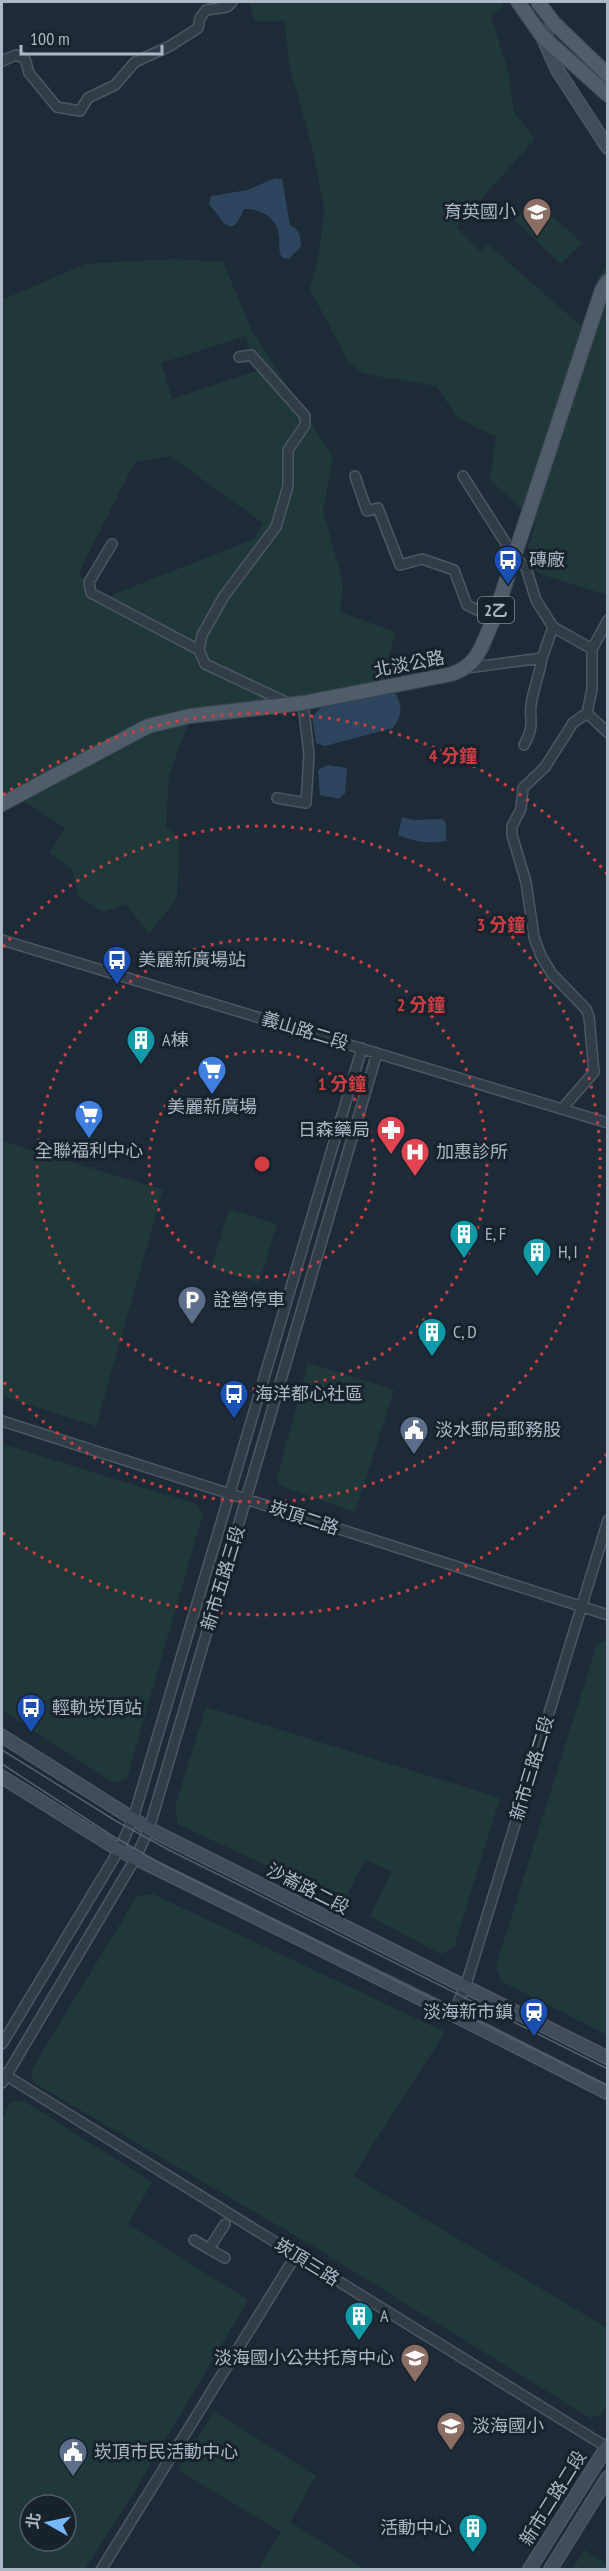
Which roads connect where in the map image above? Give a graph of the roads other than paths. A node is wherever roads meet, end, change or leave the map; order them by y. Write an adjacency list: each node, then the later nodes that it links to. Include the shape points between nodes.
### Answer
1 (232, 2): 6 (street, via 227,7 206,10 198,28 135,62 115,85 88,98 80,111 57,107 29,73 25,59 16,55)
2 (518, 2): 5 (main road)
3 (537, 2): 4 (main road)
4 (554, 23): 5 (street); 7 (main road)
5 (542, 36): 8 (main road); 9 (street, via 558,71)
6 (2, 61)
7 (608, 75)
8 (608, 95)
9 (608, 148)
10 (608, 281): 15 (main road, 北淡公路 / 2乙)
11 (239, 357): 20 (street, via 252,355 306,416 305,425 288,450 288,486 276,528 224,596 202,635)
12 (355, 476): 16 (street, via 367,511 378,508 400,565 422,559 454,570 467,605)
13 (463, 476): 15 (street)
14 (112, 544): 20 (street, via 88,582 92,593)
15 (514, 556): 16 (main road, 北淡公路 / 2乙); 18 (street, via 526,568 536,600)
16 (494, 618): 22 (main road, 北淡公路 / 2乙, via 476,659)
17 (608, 620): 19 (street)
18 (553, 627): 19 (street); 21 (street)
19 (592, 649): 24 (street, via 592,689)
20 (199, 650): 23 (street, via 205,664)
21 (542, 658): 22 (street); 26 (street, via 531,701 532,730)
22 (467, 668): 23 (main road, 北淡公路)
23 (296, 703): 27 (street, via 309,754 306,803); 28 (main road, 北淡公路, via 190,716 148,726)
24 (587, 712): 25 (street); 32 (street, via 573,723 545,767 523,788 521,809 512,826 540,956 589,1016 594,1072)
25 (608, 733)
26 (524, 745)
27 (277, 798)
28 (2, 804)
29 (2, 940): 30 (street, 義山路二段)
30 (362, 1048): 31 (street, 義山路二段); 35 (street, 新市五路三段)
31 (377, 1053): 32 (street, 義山路二段); 36 (street, 新市五路三段)
32 (562, 1109): 33 (street, 義山路二段)
33 (608, 1123)
34 (2, 1421): 35 (street, 崁頂二路)
35 (228, 1494): 36 (street, 崁頂二路); 42 (street, 新市五路三段)
36 (246, 1500): 38 (street, 崁頂二路); 43 (street, 新市五路三段)
37 (608, 1520): 38 (street, 新市三路二段)
38 (581, 1607): 39 (street, 崁頂二路); 46 (street, 新市三路二段)
39 (608, 1616)
40 (2, 1736): 42 (street, 沙崙路二段)
41 (2, 1777): 44 (street)
42 (133, 1819): 43 (street, 沙崙路二段); 44 (street, 新市五路三段)
43 (149, 1828): 45 (street, 新市五路三段); 46 (street, 沙崙路二段)
44 (119, 1850): 45 (street); 48 (street, 新市五路三段)
45 (135, 1858): 47 (street); 50 (street, 新市五路三段)
46 (465, 1988): 47 (street, 新市三路二段); 49 (street, 沙崙路二段)
47 (452, 2014): 51 (street)
48 (2, 2044)
49 (608, 2058)
50 (3, 2077): 55 (street, 崁頂三路)
51 (608, 2093)
52 (225, 2224): 54 (street)
53 (194, 2240): 54 (street)
54 (209, 2248): 56 (street)
55 (296, 2255): 57 (street, 崁頂三路); 59 (street)
56 (225, 2258)
57 (607, 2447): 60 (street, 新市二路二段)
58 (608, 2477): 61 (street, 新市二路二段)
59 (100, 2570)
60 (529, 2570)
61 (550, 2570)

